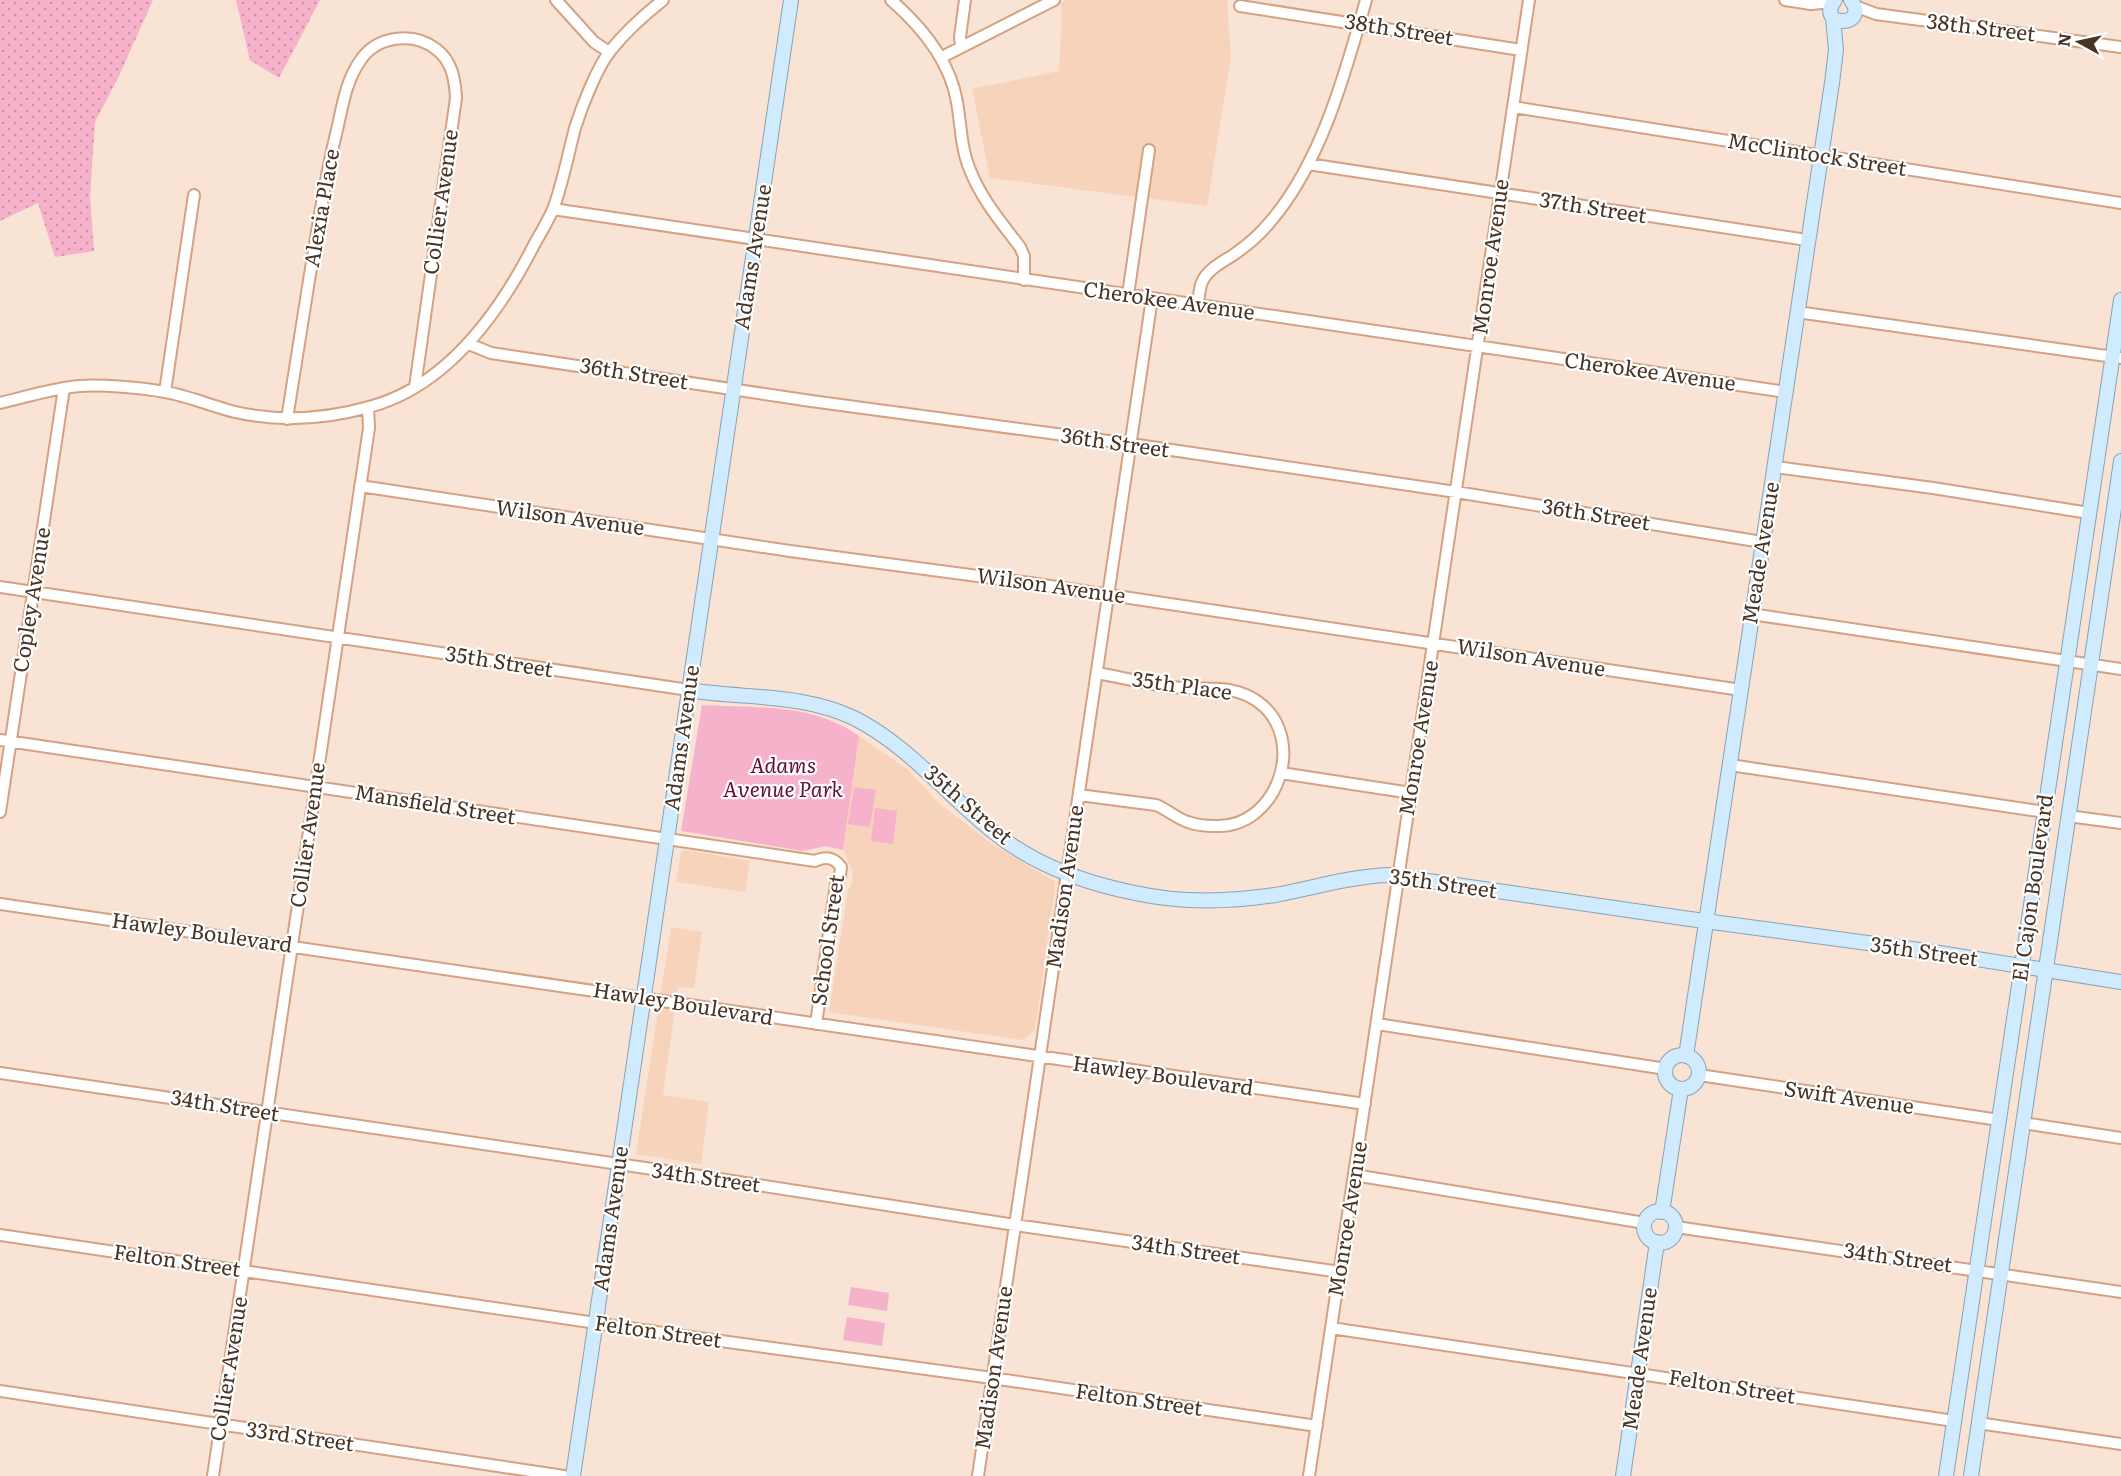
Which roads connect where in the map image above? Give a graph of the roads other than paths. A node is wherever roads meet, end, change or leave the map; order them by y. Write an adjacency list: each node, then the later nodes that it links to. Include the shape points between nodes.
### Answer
1 (556, 0): 19 (street, via 594,42)
2 (663, 0): 19 (street)
3 (791, 0): 29 (main road, Adams Avenue)
4 (891, 0): 20 (street)
5 (965, 0): 15 (street)
6 (1054, 0): 15 (street)
7 (1366, 0): 13 (street)
8 (1529, 0): 17 (street, Monroe Avenue)
9 (1785, 0): 12 (street)
10 (1240, 6): 13 (street, 38th Street)
11 (1852, 7): 12 (main road, via 1840,22); 16 (street, 38th Street, via 1876,14); 18 (main road, Meade Avenue)
12 (1833, 8): 18 (main road, Meade Avenue)
13 (1359, 24): 17 (street, 38th Street); 24 (street, via 1337,98)
14 (412, 40): 40 (street, Collier Avenue, via 430,45 446,57 455,81 456,98); 47 (street, Alexia Place, via 399,38 374,45 360,60 348,85 328,166)
15 (961, 46): 20 (street)
16 (2121, 47)
17 (1521, 50): 21 (street, Monroe Avenue)
18 (1836, 50): 23 (main road, Meade Avenue)
19 (609, 52): 28 (street, via 576,127)
20 (942, 57): 31 (street, via 957,101 969,169 991,210 1020,247)
21 (1513, 107): 23 (street, McClintock Street); 25 (street, Monroe Avenue)
22 (1149, 150): 32 (street)
23 (1820, 156): 27 (street, McClintock Street); 30 (main road, Meade Avenue)
24 (1308, 164): 25 (street, 37th Street); 35 (street, via 1270,222 1238,252 1209,271 1202,282)
25 (1500, 194): 30 (street, 37th Street); 38 (street, Monroe Avenue)
26 (194, 195): 43 (street)
27 (2121, 203)
28 (553, 209): 29 (street, Cherokee Avenue); 37 (street, via 518,277)
29 (755, 238): 31 (street, Cherokee Avenue); 42 (main road, Adams Avenue)
30 (1807, 240): 36 (main road, Meade Avenue)
31 (1024, 280): 32 (street, Cherokee Avenue)
32 (1128, 295): 33 (street, Cherokee Avenue)
33 (1152, 298): 35 (street, Cherokee Avenue); 48 (street, Madison Avenue)
34 (2121, 300): 39 (main road, El Cajon Boulevard)
35 (1198, 304): 38 (street, Cherokee Avenue)
36 (1797, 312): 39 (street); 44 (main road, Meade Avenue)
37 (469, 344): 40 (street, via 446,366); 42 (street, 36th Street, via 491,353)
38 (1478, 347): 44 (street, Cherokee Avenue); 52 (street, Monroe Avenue)
39 (2117, 357): 53 (main road, El Cajon Boulevard)
40 (414, 387): 46 (street)
41 (64, 388): 43 (street, via 81,385); 45 (street); 58 (street, Copley Avenue)
42 (733, 390): 48 (street, 36th Street); 55 (main road, Adams Avenue)
43 (165, 392): 47 (street, via 235,412)
44 (1786, 392): 50 (main road, Meade Avenue)
45 (0, 404)
46 (368, 407): 47 (street); 51 (street, Collier Avenue, via 369,428)
47 (287, 419)
48 (1131, 444): 52 (street, 36th Street); 59 (street, Madison Avenue)
49 (2121, 461): 54 (main road, El Cajon Boulevard)
50 (1774, 467): 53 (street); 56 (main road, Meade Avenue)
51 (360, 486): 55 (street, Wilson Avenue); 61 (street, Collier Avenue)
52 (1456, 492): 56 (street, 36th Street); 62 (street, Monroe Avenue)
53 (2089, 513): 63 (main road, El Cajon Boulevard)
54 (2117, 517): 64 (main road, El Cajon Boulevard)
55 (711, 538): 59 (street, Wilson Avenue); 67 (main road, Adams Avenue)
56 (1762, 542): 60 (main road, Meade Avenue)
57 (0, 587): 58 (street, 35th Street)
58 (33, 592): 61 (street, 35th Street); 69 (street, Copley Avenue)
59 (1108, 595): 62 (street, Wilson Avenue); 66 (street, Madison Avenue)
60 (1751, 614): 63 (street); 68 (main road, Meade Avenue)
61 (337, 637): 67 (street, 35th Street); 72 (street, Collier Avenue)
62 (1434, 643): 68 (street, Wilson Avenue); 73 (street, Monroe Avenue)
63 (2067, 661): 64 (street); 76 (main road, El Cajon Boulevard)
64 (2090, 665): 65 (street); 77 (main road, El Cajon Boulevard)
65 (2121, 669)
66 (1096, 674): 71 (street, 35th Place, via 1186,688 1211,687 1234,691 1257,702 1281,732); 74 (street, Madison Avenue)
67 (689, 690): 79 (main road, Adams Avenue); 81 (main road, 35th Street, via 769,696 823,706 854,718 902,747 991,830)
68 (1741, 690): 70 (main road, Meade Avenue)
69 (5, 741): 72 (street, Mansfield Street); 75 (street, Copley Avenue)
70 (1730, 765): 76 (street); 84 (main road, Meade Avenue)
71 (1281, 773): 73 (street); 74 (street, 35th Place, via 1261,809 1241,822 1217,826 1187,822 1156,806)
72 (315, 787): 79 (street, Mansfield Street); 85 (street, Collier Avenue)
73 (1411, 793): 82 (street, Monroe Avenue)
74 (1079, 795): 81 (street, Madison Avenue)
75 (0, 812)
76 (2045, 812): 86 (main road, El Cajon Boulevard)
77 (2068, 816): 78 (street); 87 (main road, El Cajon Boulevard)
78 (2121, 823)
79 (667, 839): 80 (street, Mansfield Street, via 815,861); 89 (main road, Adams Avenue)
80 (833, 859): 90 (street, School Street, via 841,867)
81 (1067, 873): 82 (main road, 35th Street, via 1135,893 1215,900 1267,896 1346,879); 93 (street, Madison Avenue)
82 (1398, 876): 84 (main road, 35th Street); 91 (street, Monroe Avenue)
83 (0, 904): 85 (street, Hawley Boulevard)
84 (1706, 921): 86 (main road, 35th Street); 92 (main road, Meade Avenue)
85 (291, 946): 89 (street, Hawley Boulevard); 99 (street, Collier Avenue)
86 (2022, 966): 87 (main road, 35th Street); 100 (main road, El Cajon Boulevard)
87 (2045, 969): 88 (main road, 35th Street); 101 (main road, El Cajon Boulevard)
88 (2121, 982)
89 (643, 999): 90 (street, Hawley Boulevard); 103 (main road, Adams Avenue)
90 (816, 1024): 93 (street, Hawley Boulevard)
91 (1377, 1024): 94 (street); 98 (street, Monroe Avenue)
92 (1686, 1056): 94 (main road, via 1672,1059); 96 (main road, via 1696,1062)
93 (1040, 1058): 98 (street, Hawley Boulevard); 107 (street, Madison Avenue)
94 (1666, 1069): 97 (main road, via 1669,1083)
95 (0, 1073): 99 (street, 34th Street)
96 (1699, 1075): 97 (main road, via 1690,1088); 100 (street, Swift Avenue)
97 (1681, 1089): 105 (main road)
98 (1365, 1104): 104 (street, Monroe Avenue)
99 (267, 1113): 103 (street, 34th Street); 112 (street, Collier Avenue)
100 (1999, 1120): 111 (main road, El Cajon Boulevard)
101 (2023, 1123): 102 (street); 114 (main road, El Cajon Boulevard)
102 (2121, 1138)
103 (619, 1165): 107 (street, 34th Street); 116 (main road, Adams Avenue)
104 (1354, 1176): 106 (street); 113 (street, Monroe Avenue)
105 (1662, 1212): 106 (main road, via 1650,1215); 108 (main road, via 1672,1217)
106 (1645, 1222): 110 (main road, via 1645,1232)
107 (1015, 1225): 113 (street, 34th Street); 119 (street, Madison Avenue)
108 (1676, 1227): 110 (main road, via 1668,1241); 111 (street, 34th Street)
109 (0, 1235): 112 (street, Felton Street)
110 (1657, 1242): 118 (main road, Meade Avenue)
111 (1976, 1270): 114 (street, 34th Street); 121 (main road, El Cajon Boulevard)
112 (244, 1271): 116 (street, Felton Street); 123 (street, Collier Avenue)
113 (1340, 1272): 117 (street, Monroe Avenue)
114 (2000, 1274): 115 (street, 34th Street); 122 (main road, El Cajon Boulevard)
115 (2121, 1292)
116 (596, 1322): 119 (street, Felton Street); 128 (main road, Adams Avenue)
117 (1331, 1328): 118 (street, Felton Street); 124 (street, Monroe Avenue)
118 (1638, 1373): 121 (street, Felton Street); 131 (main road, Meade Avenue)
119 (992, 1378): 124 (street, Felton Street); 129 (street, Madison Avenue)
120 (0, 1391): 123 (street, 33rd Street)
121 (1954, 1421): 132 (main road, El Cajon Boulevard)
122 (1978, 1423): 125 (street); 133 (main road, El Cajon Boulevard)
123 (221, 1426): 126 (street, Collier Avenue); 127 (street, 33rd Street)
124 (1317, 1426): 130 (street, Monroe Avenue)
125 (2121, 1444)
126 (213, 1476)
127 (564, 1476)
128 (573, 1476)
129 (978, 1476)
130 (1309, 1476)
131 (1623, 1476)
132 (1946, 1476)
133 (1971, 1476)

